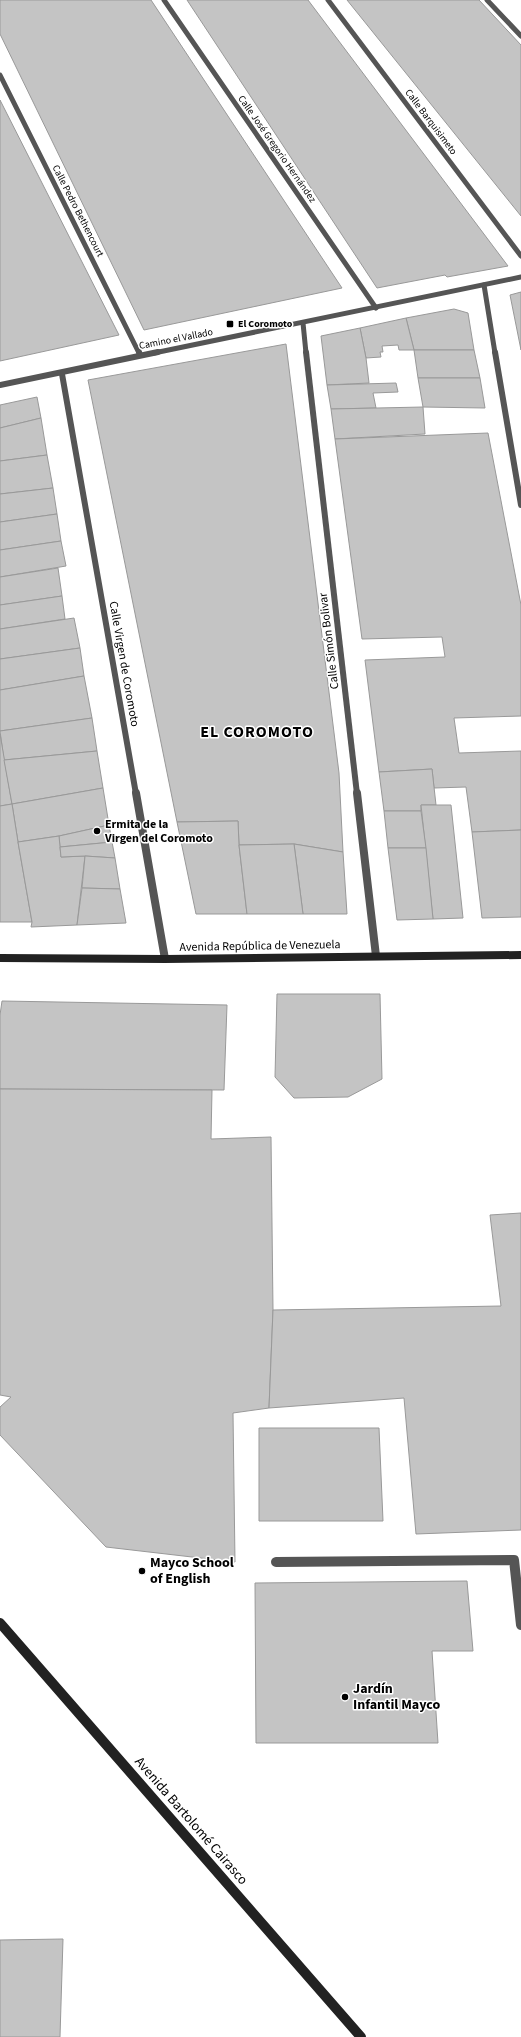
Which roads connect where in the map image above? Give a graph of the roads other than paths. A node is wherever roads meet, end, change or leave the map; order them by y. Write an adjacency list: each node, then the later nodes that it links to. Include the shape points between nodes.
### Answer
1 (164, 0): 9 (street, Calle José Gregorio Hernández)
2 (328, 0): 6 (street, Calle Barquisimeto)
3 (487, 0): 4 (street)
4 (521, 36)
5 (0, 75): 11 (street, Calle Pedro Bethencourt)
6 (521, 256)
7 (521, 277): 8 (street, Camino el Vallado)
8 (484, 285): 9 (street, Camino el Vallado); 14 (street)
9 (376, 308): 10 (street, Camino el Vallado)
10 (304, 323): 11 (street, Camino el Vallado); 16 (street, Calle Simón Bolivar)
11 (140, 356): 12 (street, Camino el Vallado)
12 (62, 374): 13 (street, Camino el Vallado); 18 (street, Calle Virgen de Coromoto)
13 (0, 385)
14 (521, 505)
15 (521, 955): 16 (street, Avenida República de Venezuela)
16 (376, 956): 18 (street, Avenida República de Venezuela)
17 (0, 958): 18 (street, Avenida República de Venezuela)
18 (165, 959)
19 (276, 1562): 21 (street, via 514,1560)
20 (0, 1622): 22 (street, Avenida Bartolomé Cairasco)
21 (521, 1625)
22 (361, 2037)

